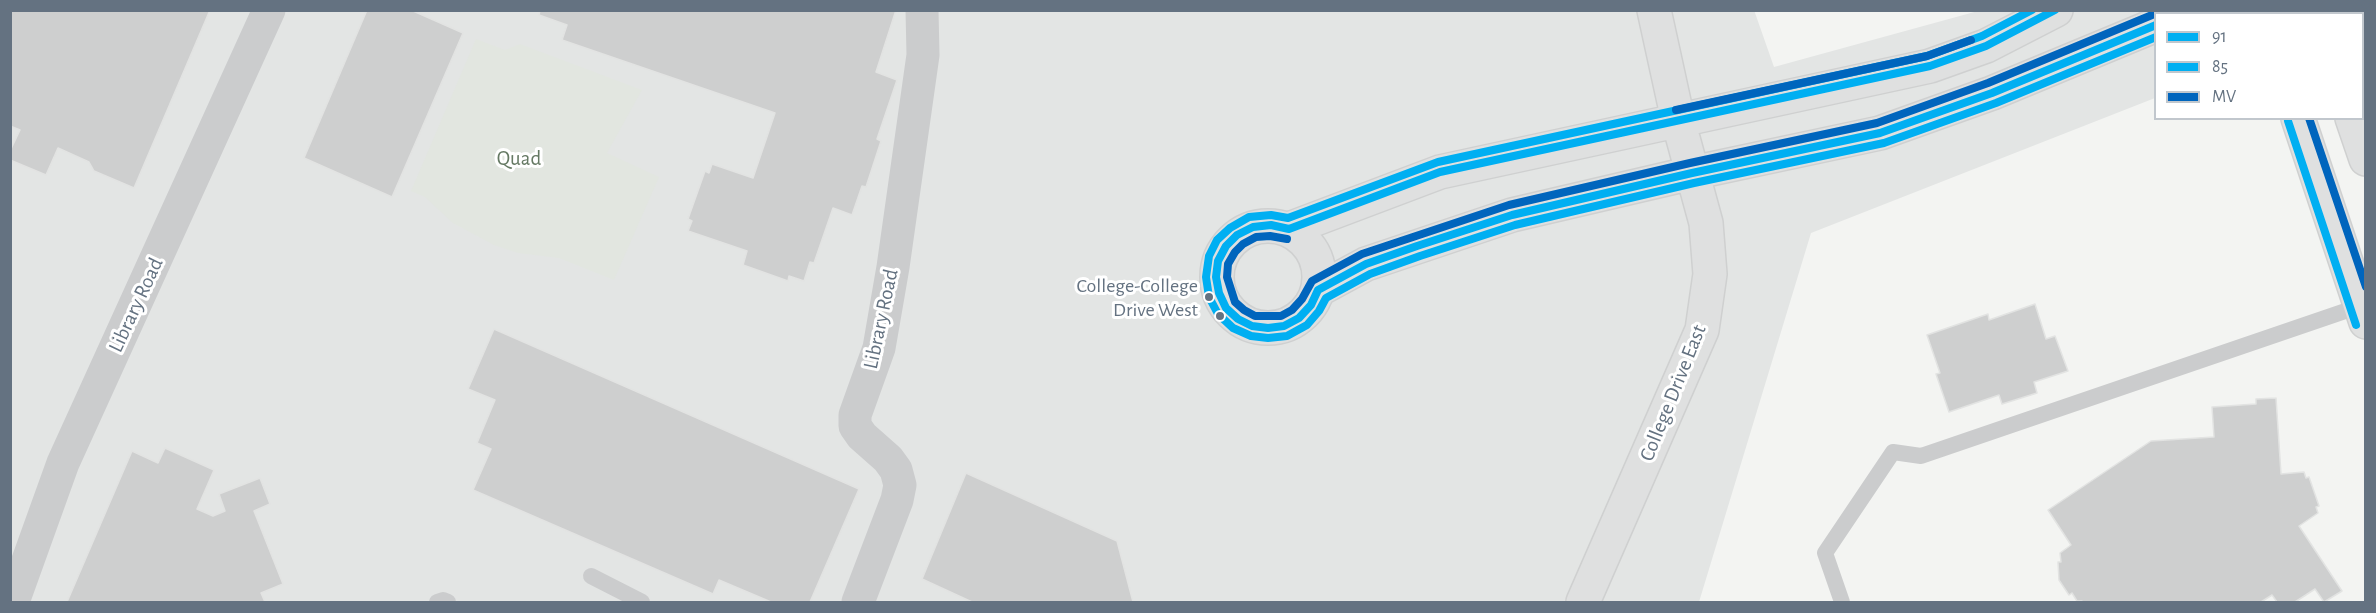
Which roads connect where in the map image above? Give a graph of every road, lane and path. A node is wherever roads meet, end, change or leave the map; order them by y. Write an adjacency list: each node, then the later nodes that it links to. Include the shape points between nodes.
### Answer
1 (269, 10): 15 (street, Library Road, via 63,463)
2 (922, 10): 19 (street, Library Road, via 923,55 893,267 879,348 855,416 855,426 888,459 900,485)
3 (1654, 10): 6 (street, College Drive East)
4 (2056, 10): 6 (street, via 1986,46 1930,66)
5 (2154, 26): 10 (street, via 1992,93 1880,133)
6 (1678, 120): 10 (street, College Drive East); 11 (street, via 1440,172)
7 (2299, 120): 13 (street)
8 (2353, 120): 9 (street)
9 (2366, 159)
10 (1692, 173): 12 (street, via 1512,214 1366,264); 20 (street, College Drive East, via 1706,223 1710,274 1702,330)
11 (1289, 229): 12 (street, via 1313,255 1319,275); 12 (street, via 1253,227 1226,246 1218,261 1216,277 1226,308 1252,326 1284,326 1299,318)
12 (1318, 290)
13 (2363, 314): 21 (lane, via 1921,456 1893,452 1826,553)
14 (591, 576): 18 (lane)
15 (13, 603)
16 (437, 603): 17 (lane)
17 (448, 603)
18 (642, 603)
19 (858, 603)
20 (1583, 603)
21 (1842, 603)

